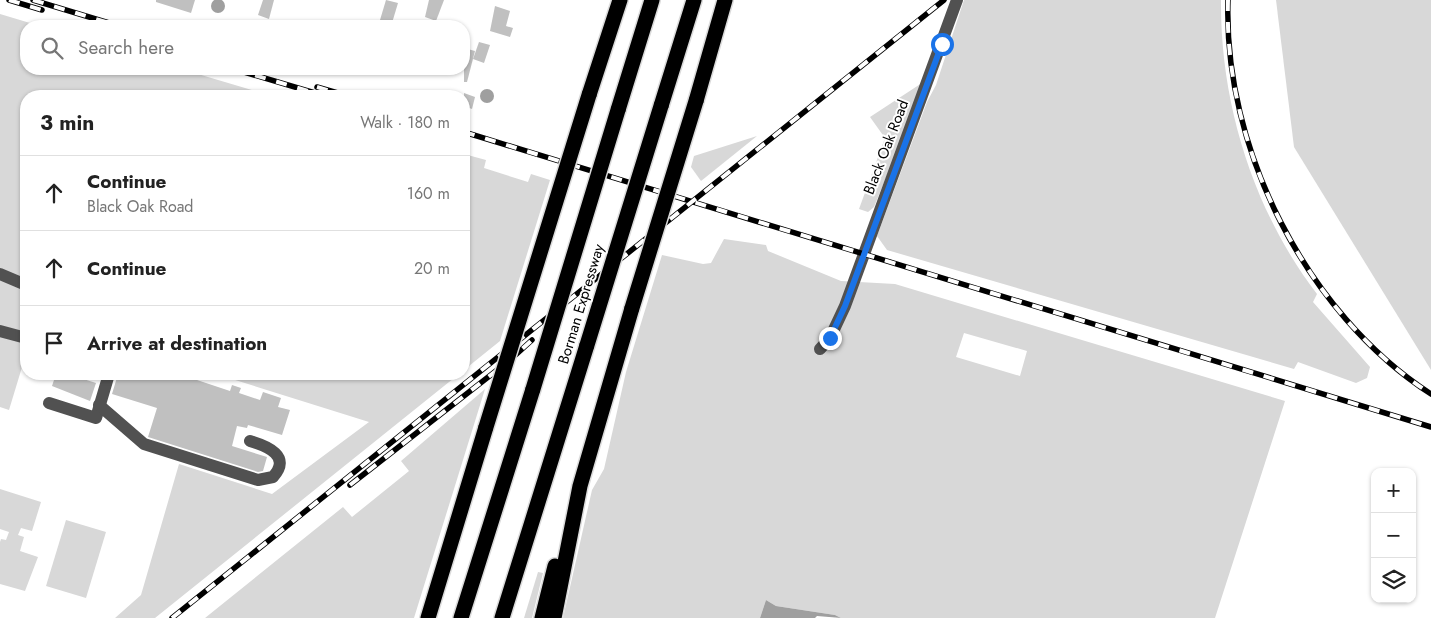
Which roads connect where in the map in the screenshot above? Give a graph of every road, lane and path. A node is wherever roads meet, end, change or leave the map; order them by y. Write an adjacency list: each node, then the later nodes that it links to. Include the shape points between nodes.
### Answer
1 (620, 0): 16 (highway, bridge)
2 (652, 0): 17 (highway, Borman Expressway, bridge)
3 (694, 0): 18 (highway, Borman Expressway, bridge)
4 (725, 0): 15 (highway, bridge)
5 (957, 0): 10 (street, Black Oak Road, via 845,306 830,338)
6 (0, 274): 7 (street)
7 (20, 282)
8 (0, 331): 9 (street)
9 (20, 336)
10 (820, 349)
11 (107, 380): 13 (street)
12 (49, 403): 13 (street, via 96,418)
13 (100, 405): 14 (street, via 144,444 258,480 273,476 278,457 270,447)
14 (250, 441)
15 (580, 486): 19 (highway, via 558,553); 20 (highway)
16 (428, 618)
17 (461, 618)
18 (502, 618)
19 (542, 618)
20 (554, 618)

